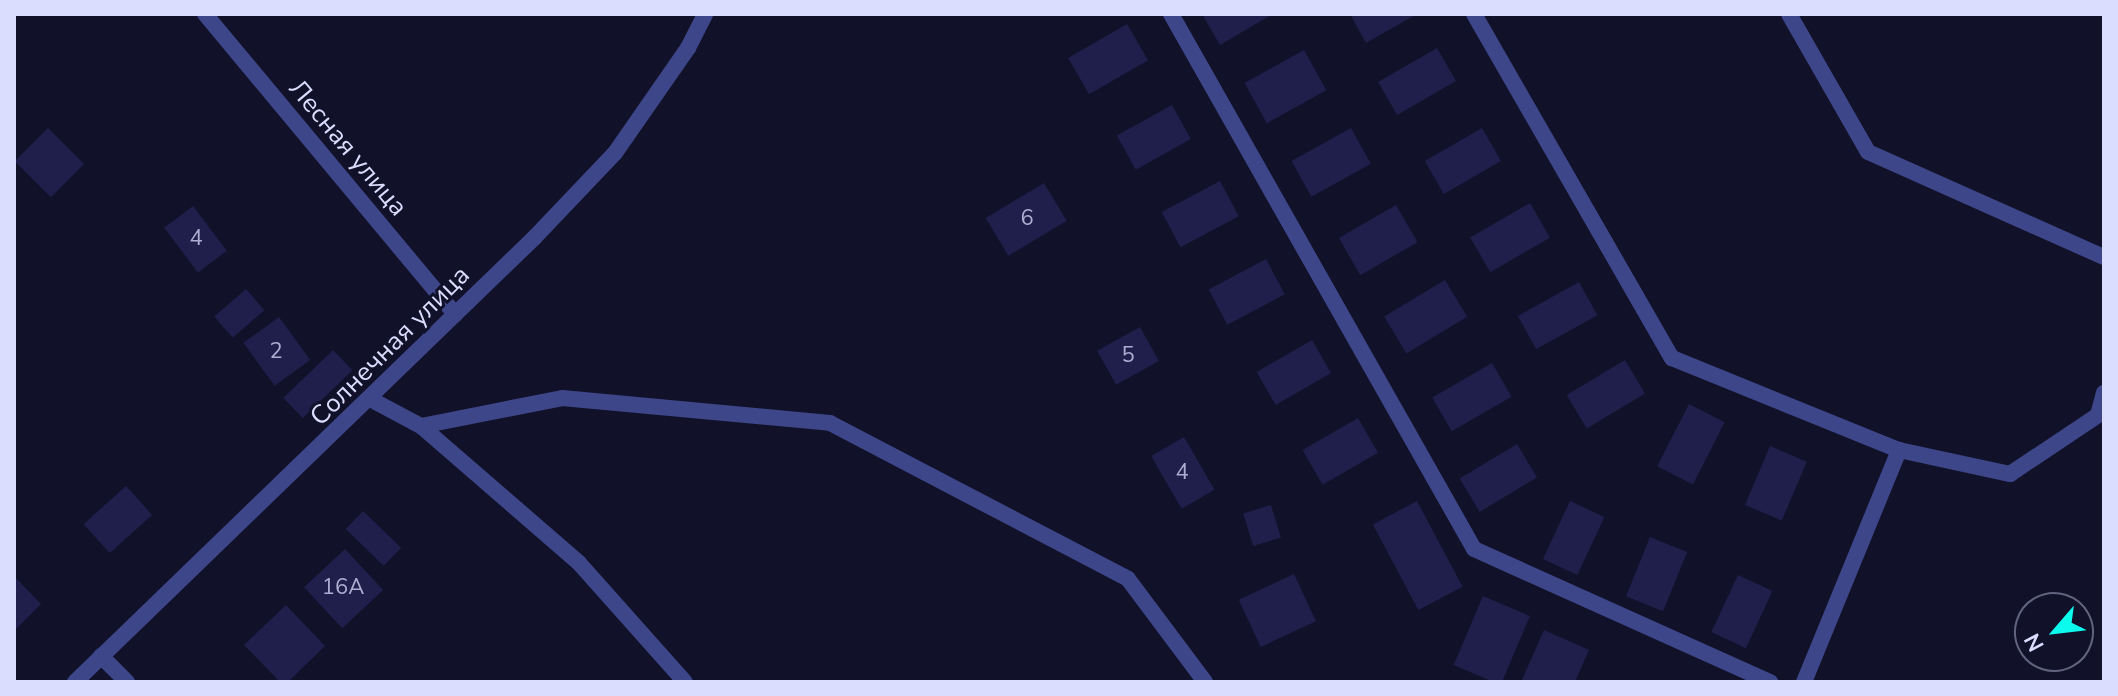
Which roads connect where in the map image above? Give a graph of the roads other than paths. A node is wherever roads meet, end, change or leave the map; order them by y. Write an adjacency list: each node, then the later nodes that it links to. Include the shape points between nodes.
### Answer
1 (205, 14): 7 (street, Лесная улица)
2 (705, 14): 7 (street, Солнечная улица, via 688,48 615,153)
3 (1171, 14): 17 (street, via 1474,549)
4 (1474, 14): 11 (street, via 1672,358)
5 (1789, 14): 6 (street, via 1868,152)
6 (2104, 257)
7 (455, 314): 9 (street, Солнечная улица)
8 (2104, 393): 11 (street, via 2098,415 2010,474)
9 (372, 400): 10 (street); 12 (street, Солнечная улица)
10 (421, 426): 15 (street, via 579,563); 16 (street, via 562,398 830,423 1128,579)
11 (1899, 450): 18 (street)
12 (101, 656): 13 (street, Солнечная улица); 14 (street)
13 (75, 682)
14 (127, 682)
15 (685, 682)
16 (1205, 682)
17 (1770, 682)
18 (1804, 682)

